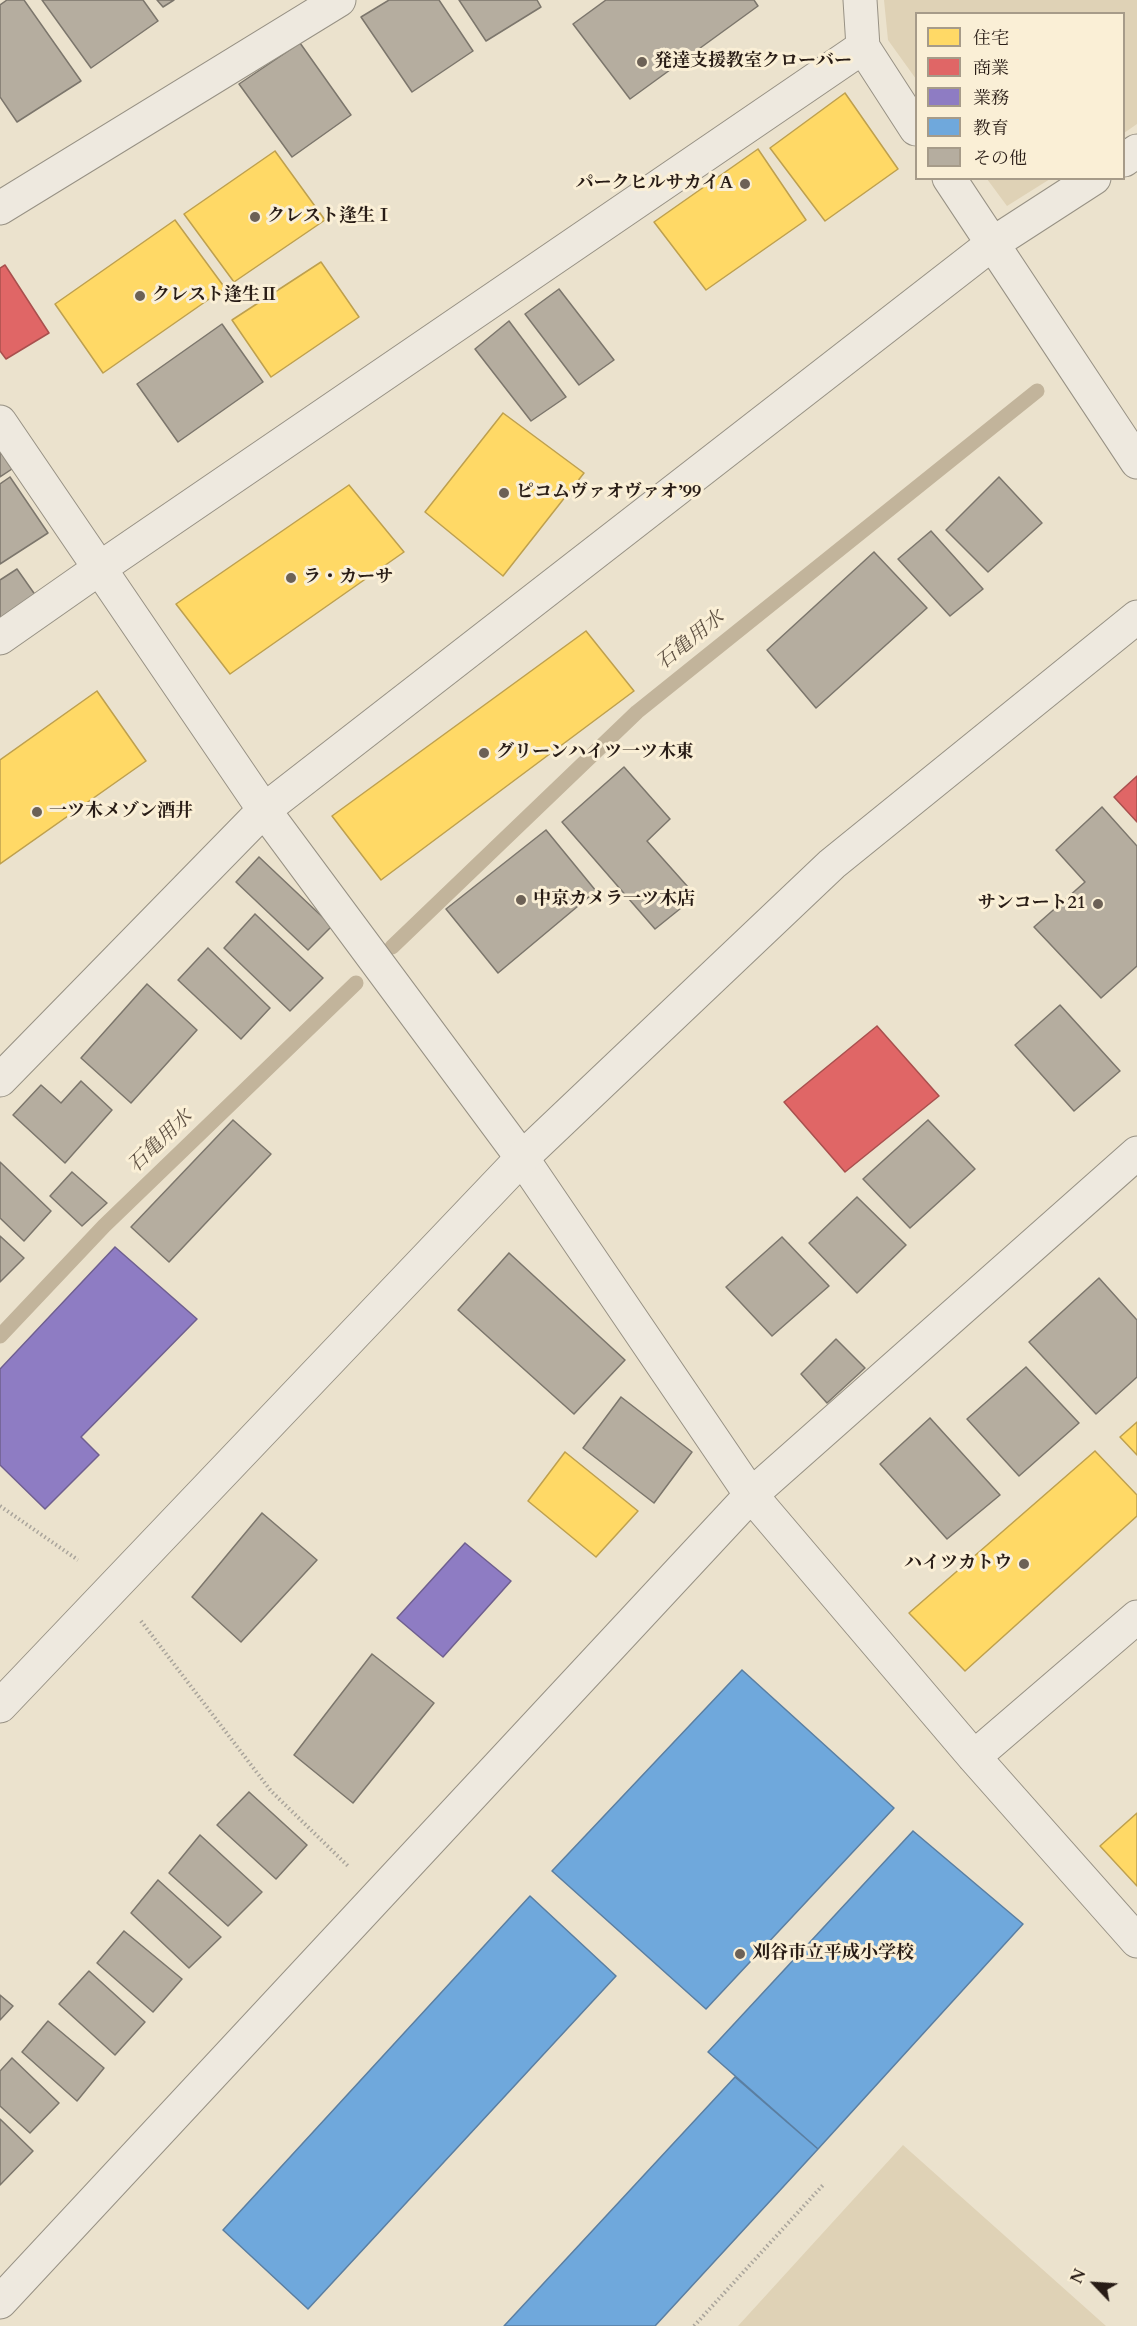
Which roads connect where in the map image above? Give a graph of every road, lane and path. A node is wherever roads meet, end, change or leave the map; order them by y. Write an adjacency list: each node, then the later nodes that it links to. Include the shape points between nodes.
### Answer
1 (339, 0): 7 (street)
2 (860, 0): 3 (street)
3 (863, 47): 4 (street); 11 (street)
4 (915, 127)
5 (950, 180): 8 (street)
6 (1091, 180): 8 (street)
7 (0, 208)
8 (992, 244): 10 (street); 14 (street)
9 (0, 422): 11 (street)
10 (1137, 462)
11 (100, 568): 13 (street); 14 (street)
12 (1137, 616): 17 (street, via 832,864)
13 (0, 638)
14 (264, 810): 15 (street); 17 (street)
15 (0, 1080)
16 (1137, 1153): 18 (street)
17 (522, 1158): 18 (street); 20 (street)
18 (751, 1495): 23 (street); 24 (street)
19 (0, 1506): 20 (path)
20 (114, 1585): 22 (street); 24 (path, via 271,1791)
21 (1137, 1617): 23 (street)
22 (0, 1706)
23 (974, 1757): 25 (street)
24 (377, 1894): 27 (street)
25 (1137, 1941)
26 (823, 2185): 28 (path)
27 (0, 2302)
28 (694, 2326)

